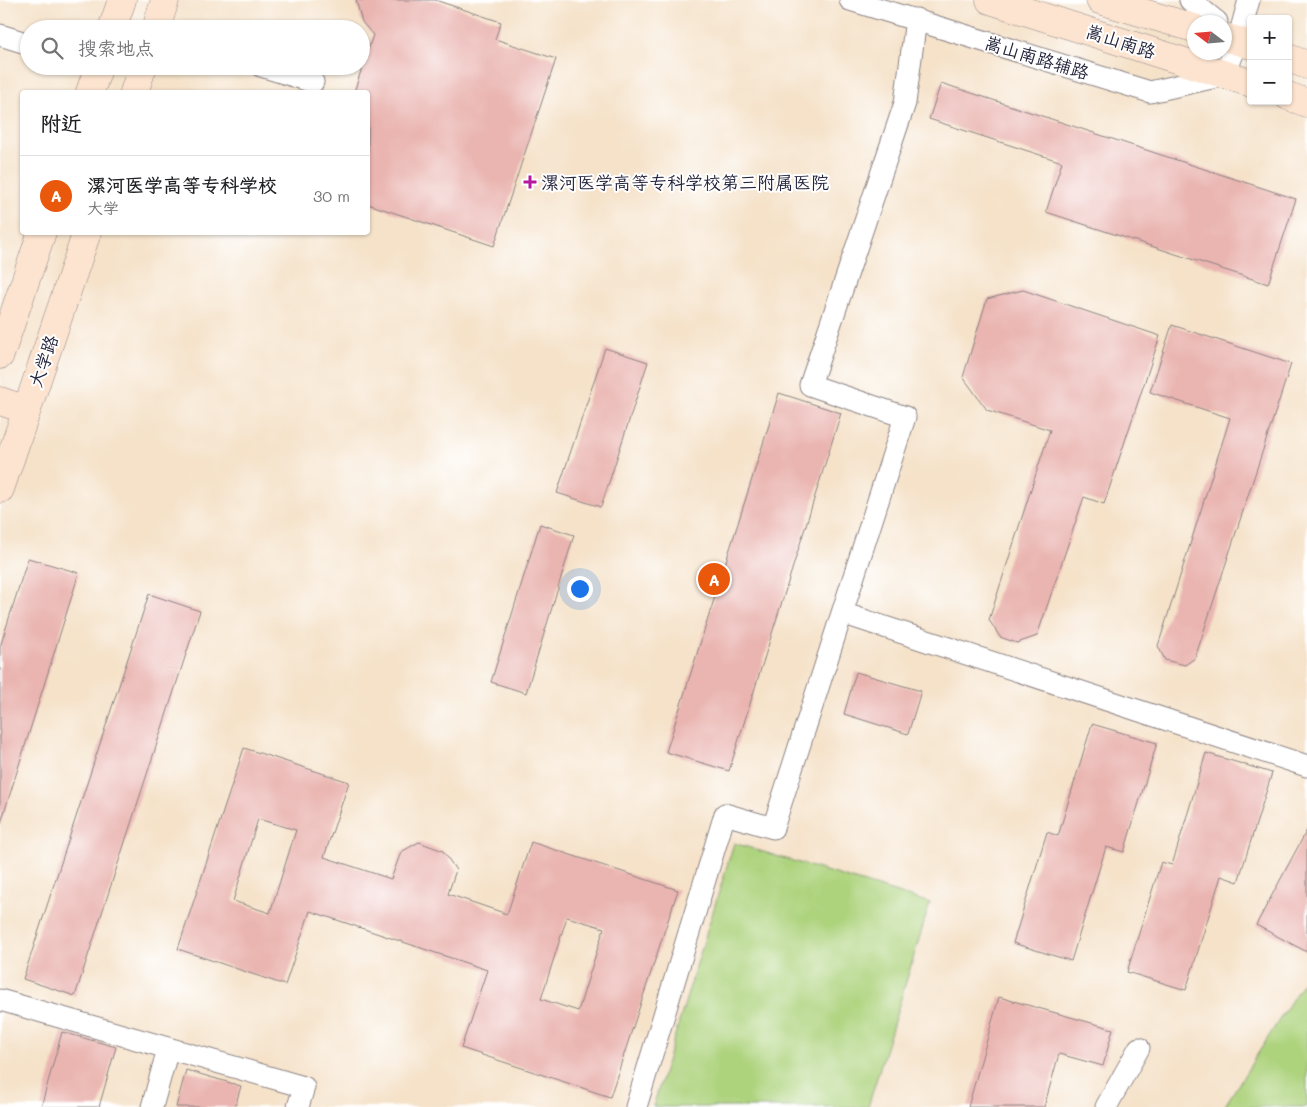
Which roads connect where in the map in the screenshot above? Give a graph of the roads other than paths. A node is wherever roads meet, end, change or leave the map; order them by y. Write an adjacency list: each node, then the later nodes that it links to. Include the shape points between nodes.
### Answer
1 (122, 0): 9 (main road)
2 (165, 0): 10 (main road)
3 (850, 0): 11 (street, 嵩山南路辅路)
4 (990, 0): 21 (main road, 嵩山南路)
5 (1100, 0): 12 (main road, 嵩山南路)
6 (1190, 0): 8 (street)
7 (1249, 0): 14 (street)
8 (1208, 15)
9 (115, 20)
10 (159, 20)
11 (916, 20): 21 (street, 嵩山南路辅路, via 1150,92); 34 (street, via 905,103 810,385 905,417)
12 (1187, 26)
13 (0, 35): 15 (street)
14 (1234, 38): 21 (street)
15 (20, 41)
16 (1292, 59): 17 (main road)
17 (1307, 65)
18 (96, 75): 24 (main road)
19 (140, 75): 25 (main road)
20 (290, 75): 22 (street)
21 (1225, 75): 23 (main road, 嵩山南路)
22 (313, 82)
23 (1247, 82)
24 (91, 90)
25 (135, 90)
26 (1292, 97): 27 (main road)
27 (1307, 103)
28 (41, 235): 30 (main road)
29 (86, 235): 32 (main road, 大学路)
30 (0, 355)
31 (0, 401): 32 (main road)
32 (27, 410): 33 (main road, 大学路)
33 (0, 489)
34 (842, 613): 35 (street); 41 (street, via 773,828 725,814)
35 (1307, 766)
36 (0, 1000): 38 (street)
37 (1139, 1048): 42 (street)
38 (168, 1049): 39 (street); 40 (street, via 304,1087)
39 (152, 1107)
40 (298, 1107)
41 (636, 1107)
42 (1106, 1107)

